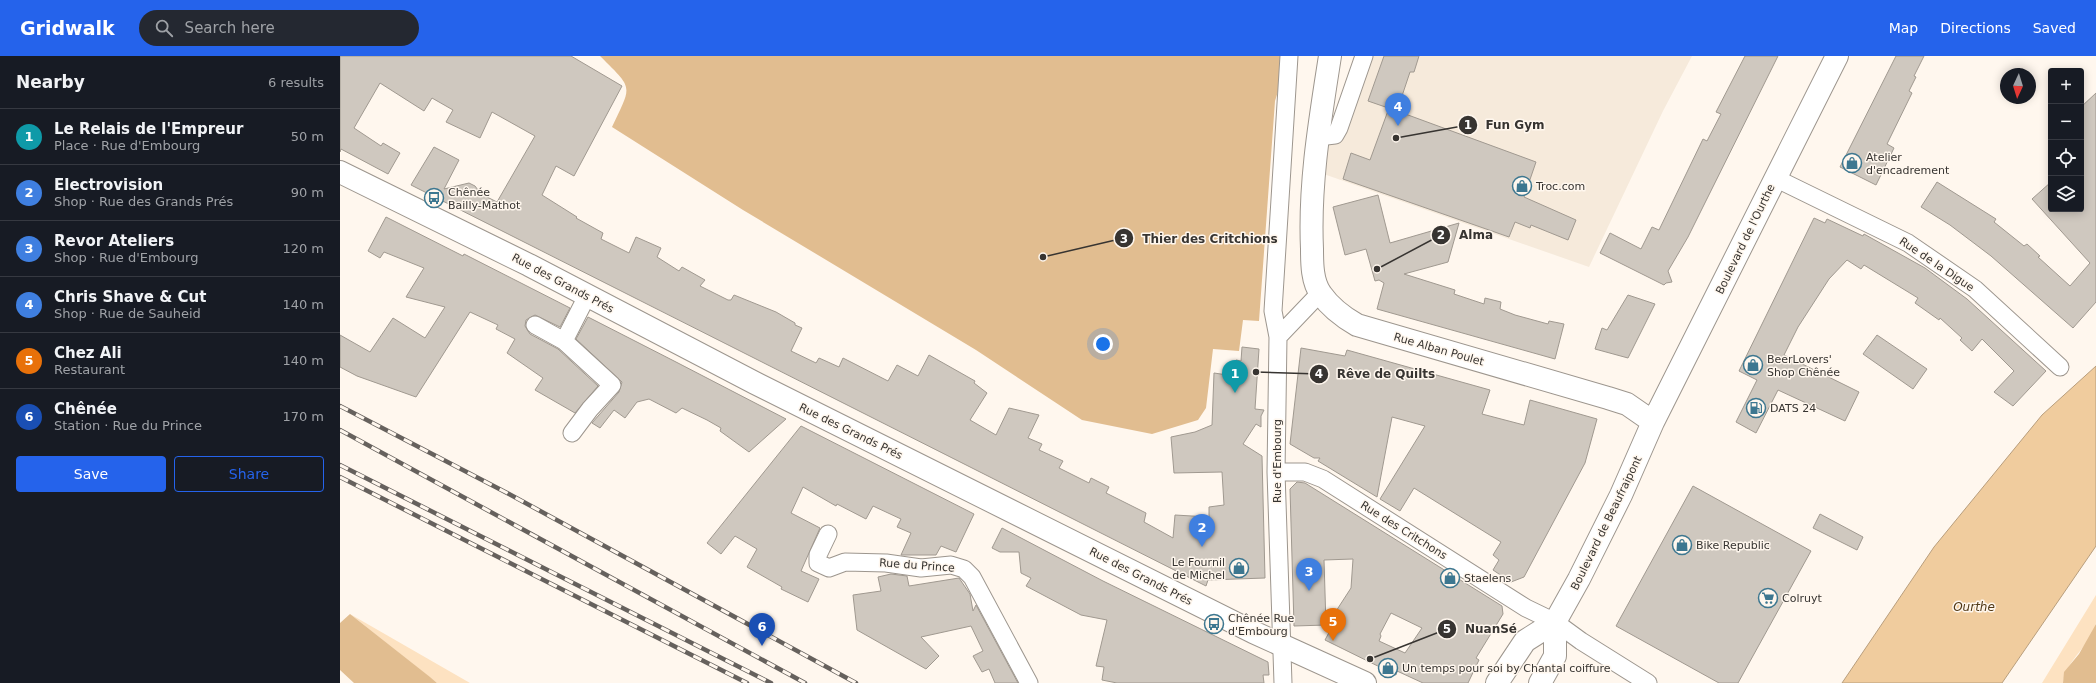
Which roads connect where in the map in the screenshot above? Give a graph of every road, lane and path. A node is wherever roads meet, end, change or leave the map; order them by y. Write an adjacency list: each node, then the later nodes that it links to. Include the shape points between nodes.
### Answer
1 (1289, 56): 11 (street, Rue d'Embourg, via 1273,311)
2 (1330, 56): 5 (main road)
3 (1364, 56): 5 (street, via 1339,128 1334,135)
4 (1837, 56): 7 (main road, Boulevard de l'Ourthe)
5 (1318, 137): 8 (main road, Rue Alban Poulet, via 1311,202 1312,269)
6 (340, 172): 9 (main road, Rue des Grands Prés)
7 (1775, 178): 13 (street, Rue de la Digue, via 1908,242 1975,289); 14 (main road, Boulevard de l'Ourthe)
8 (1320, 293): 11 (street); 14 (main road, Rue Alban Poulet, via 1340,315 1357,325 1627,404)
9 (587, 296): 12 (street); 19 (main road, Rue des Grands Prés, via 755,383)
10 (535, 325): 12 (street)
11 (1278, 337): 16 (street, Rue d'Embourg)
12 (564, 341): 15 (street, via 612,385)
13 (2060, 367)
14 (1654, 422): 18 (main road, Boulevard de Beaufraipont, via 1601,536)
15 (572, 433)
16 (1276, 472): 18 (street, Rue des Critchons, via 1305,472 1323,479 1526,608); 19 (street, Rue d'Embourg)
17 (828, 534): 20 (street, Rue du Prince, via 818,555 818,563 828,568 845,562 886,562 921,568 951,565 964,569 972,577)
18 (1555, 622): 23 (main road, Boulevard de Beaufraipont, via 1525,641); 24 (main road, Boulevard de Beaufraipont, via 1555,656); 25 (street, Rue des Critchons)
19 (1281, 646): 21 (street, Rue d'Embourg); 22 (main road, Rue des Grands Prés)
20 (1029, 683)
21 (1283, 683)
22 (1365, 683)
23 (1497, 683)
24 (1540, 683)
25 (1648, 683)

